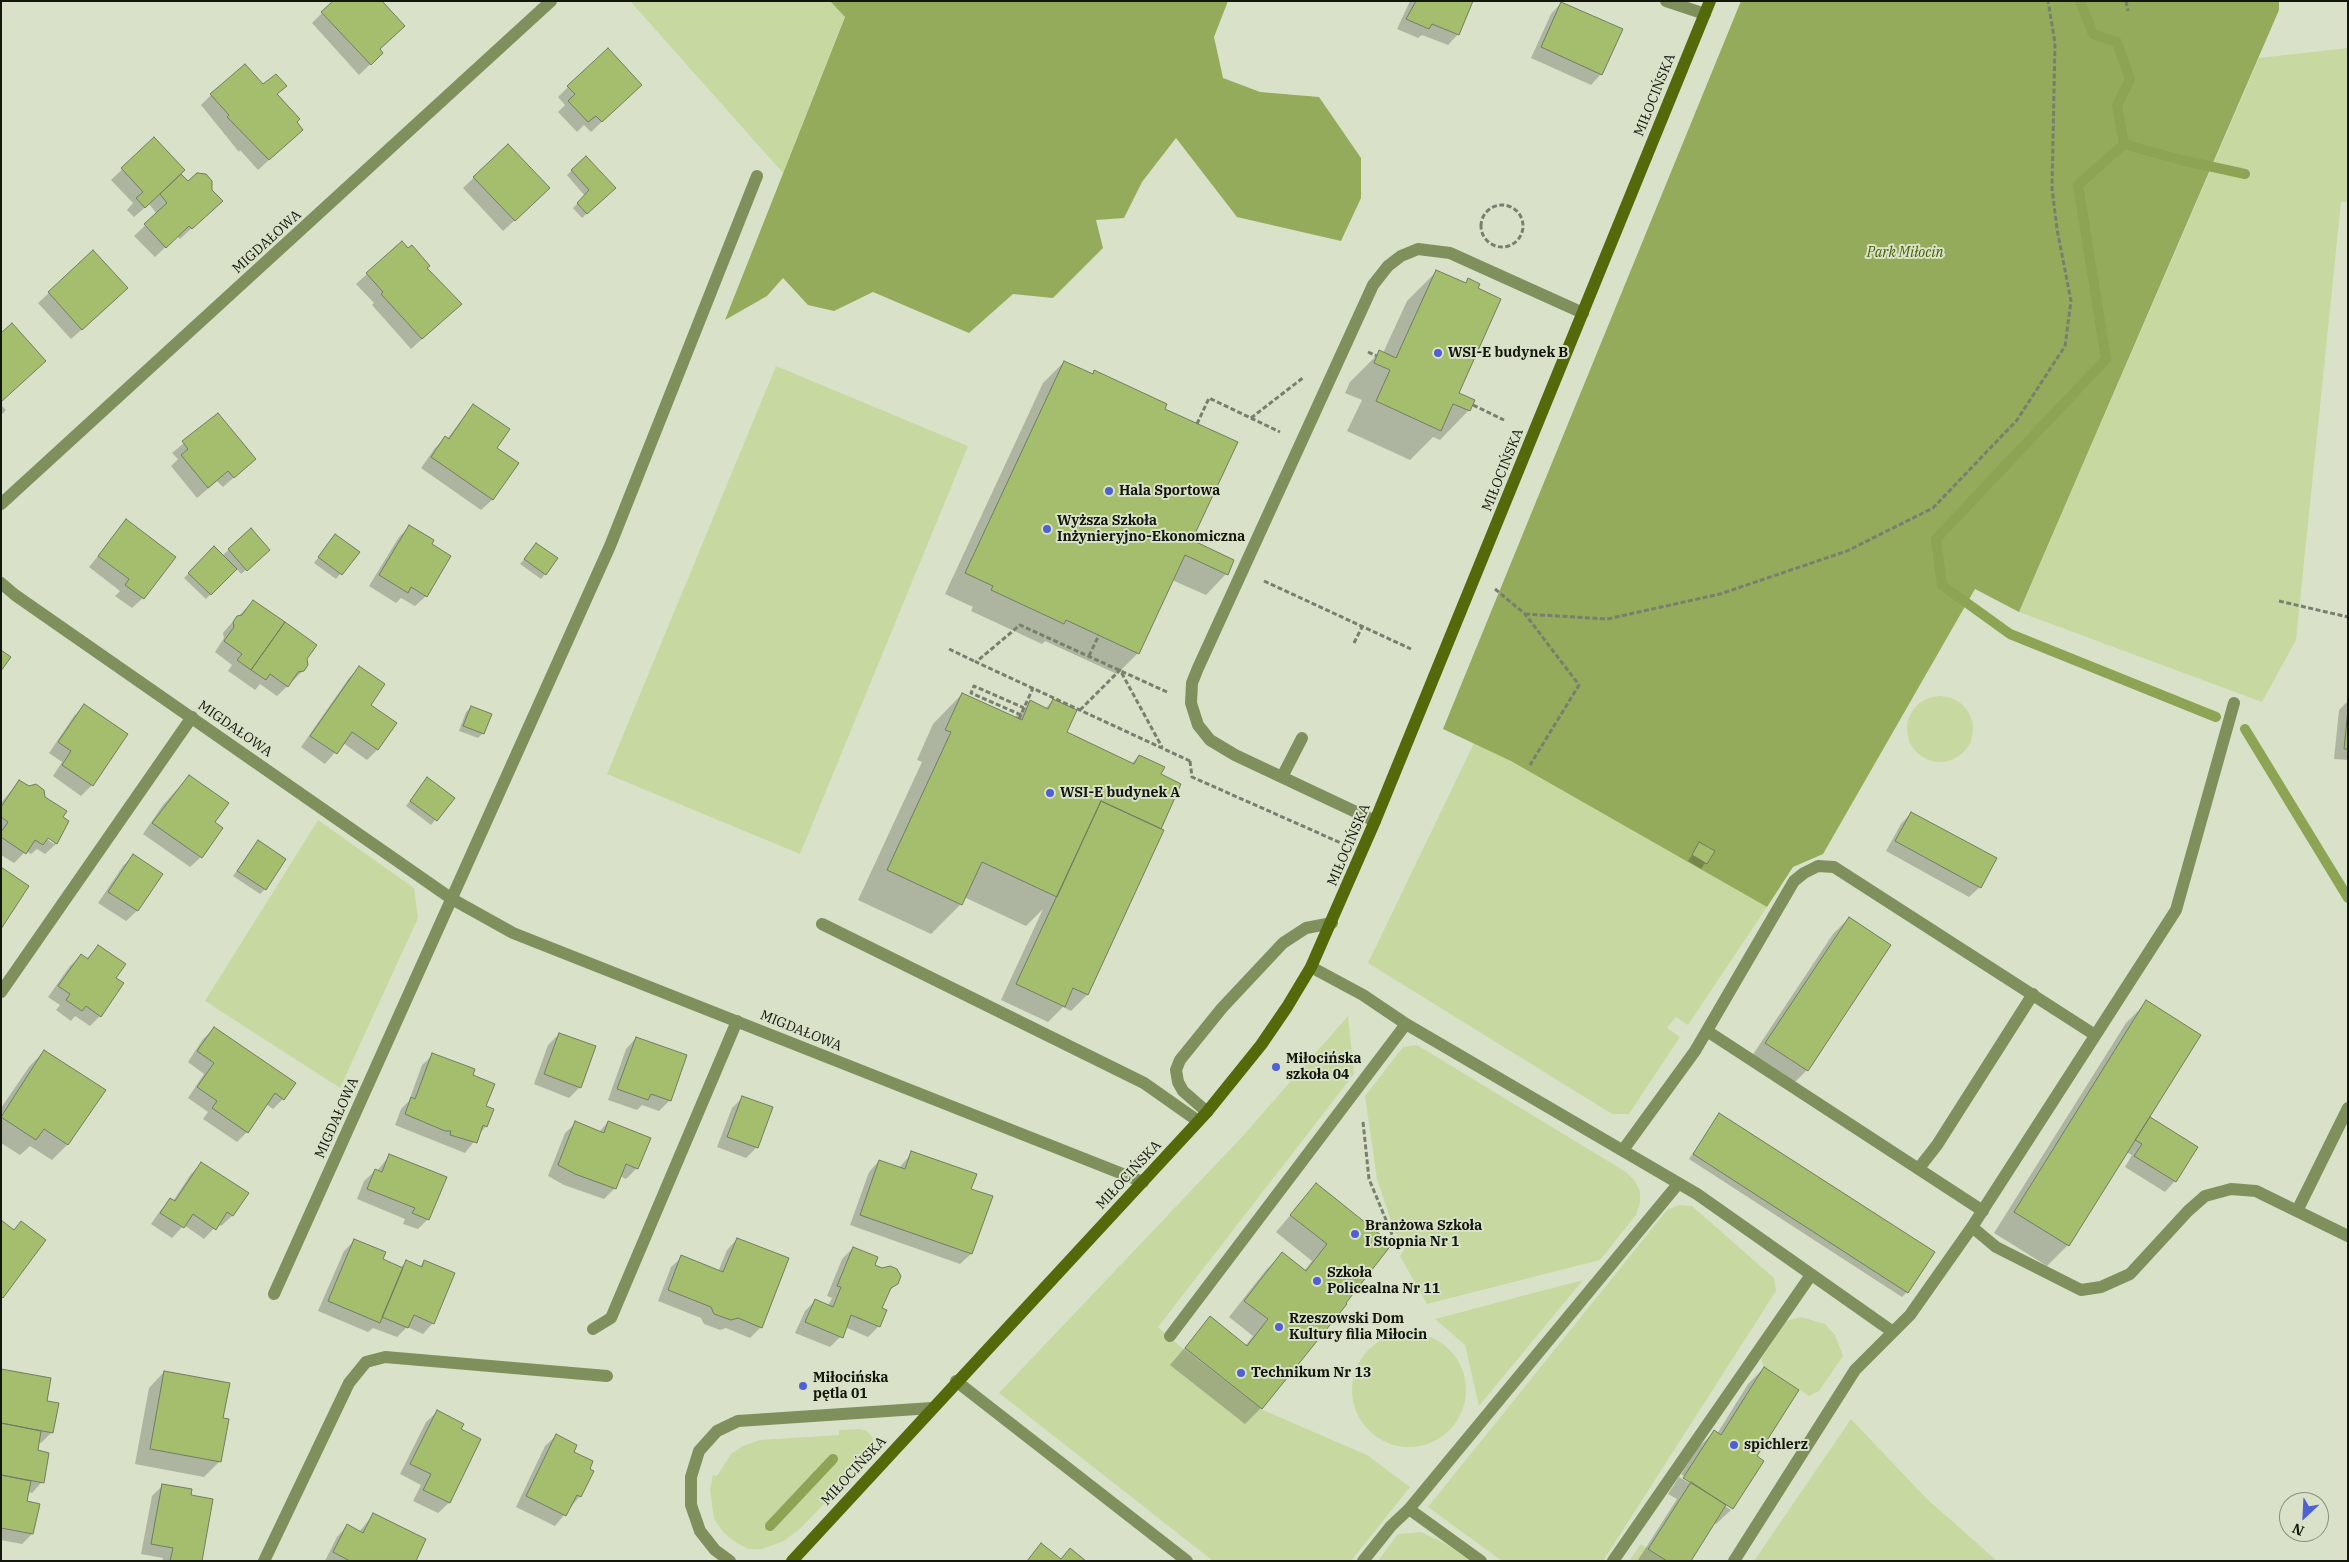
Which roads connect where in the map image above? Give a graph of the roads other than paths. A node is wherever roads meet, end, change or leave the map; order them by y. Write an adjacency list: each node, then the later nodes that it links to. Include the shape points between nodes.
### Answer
1 (550, 1): 7 (street, MIGDAŁOWA)
2 (1666, 1): 4 (street)
3 (1710, 1): 4 (street, MIŁOCIŃSKA)
4 (1705, 14): 6 (street, MIŁOCIŃSKA)
5 (757, 176): 14 (street, MIGDAŁOWA, via 610,546)
6 (1583, 313): 12 (street, via 1450,253 1418,249 1396,259 1373,285 1192,683 1191,703 1198,725 1210,740 1218,747); 13 (street, MIŁOCIŃSKA)
7 (1, 504)
8 (1, 582): 10 (street, MIGDAŁOWA, via 15,595)
9 (2234, 703): 23 (street, via 2176,910)
10 (192, 717): 14 (street, MIGDAŁOWA); 18 (street)
11 (1302, 738): 12 (street)
12 (1282, 777): 13 (street)
13 (1375, 821): 15 (street, MIŁOCIŃSKA)
14 (452, 900): 20 (street, MIGDAŁOWA, via 513,932); 35 (street, MIGDAŁOWA)
15 (1332, 923): 17 (street, MIŁOCIŃSKA); 25 (street, via 1306,928 1283,943 1222,1008 1180,1060 1176,1070 1178,1082)
16 (822, 924): 25 (street, via 1144,1083)
17 (1310, 968): 21 (street, via 1363,995); 25 (street, MIŁOCIŃSKA, via 1261,1045)
18 (1, 992)
19 (2033, 994): 22 (street, via 1834,867 1818,866 1794,881); 23 (street); 27 (street)
20 (737, 1021): 28 (street, MIGDAŁOWA); 36 (street, via 611,1318)
21 (1406, 1024): 26 (street); 38 (street)
22 (1707, 1031): 26 (street); 27 (street)
23 (2095, 1036): 30 (street)
24 (2348, 1108): 31 (street)
25 (1202, 1117): 28 (street, MIŁOCIŃSKA)
26 (1623, 1150): 29 (street)
27 (1919, 1168): 30 (street)
28 (1143, 1182): 40 (street, MIŁOCIŃSKA)
29 (1678, 1184): 34 (street); 42 (street)
30 (1983, 1211): 32 (street)
31 (2297, 1211): 32 (street, via 2256,1191 2231,1189 2205,1196 2130,1274 2102,1287 2080,1290 1996,1247); 33 (street)
32 (1972, 1227): 37 (street, via 1910,1315)
33 (2348, 1236)
34 (1811, 1275): 37 (street); 49 (street)
35 (274, 1294)
36 (593, 1329)
37 (1893, 1332): 50 (street, via 1855,1370)
38 (1170, 1336)
39 (607, 1376): 43 (street, via 385,1357 366,1362 349,1382)
40 (956, 1382): 41 (street, MIŁOCIŃSKA); 46 (street)
41 (932, 1408): 44 (street, via 738,1421 717,1431 699,1451 691,1477 691,1505 700,1531 715,1550); 45 (street, MIŁOCIŃSKA)
42 (1409, 1510): 47 (street, via 1391,1526); 48 (street)
43 (264, 1561)
44 (730, 1561)
45 (792, 1561)
46 (1187, 1561)
47 (1363, 1561)
48 (1480, 1561)
49 (1613, 1561)
50 (1734, 1561)

